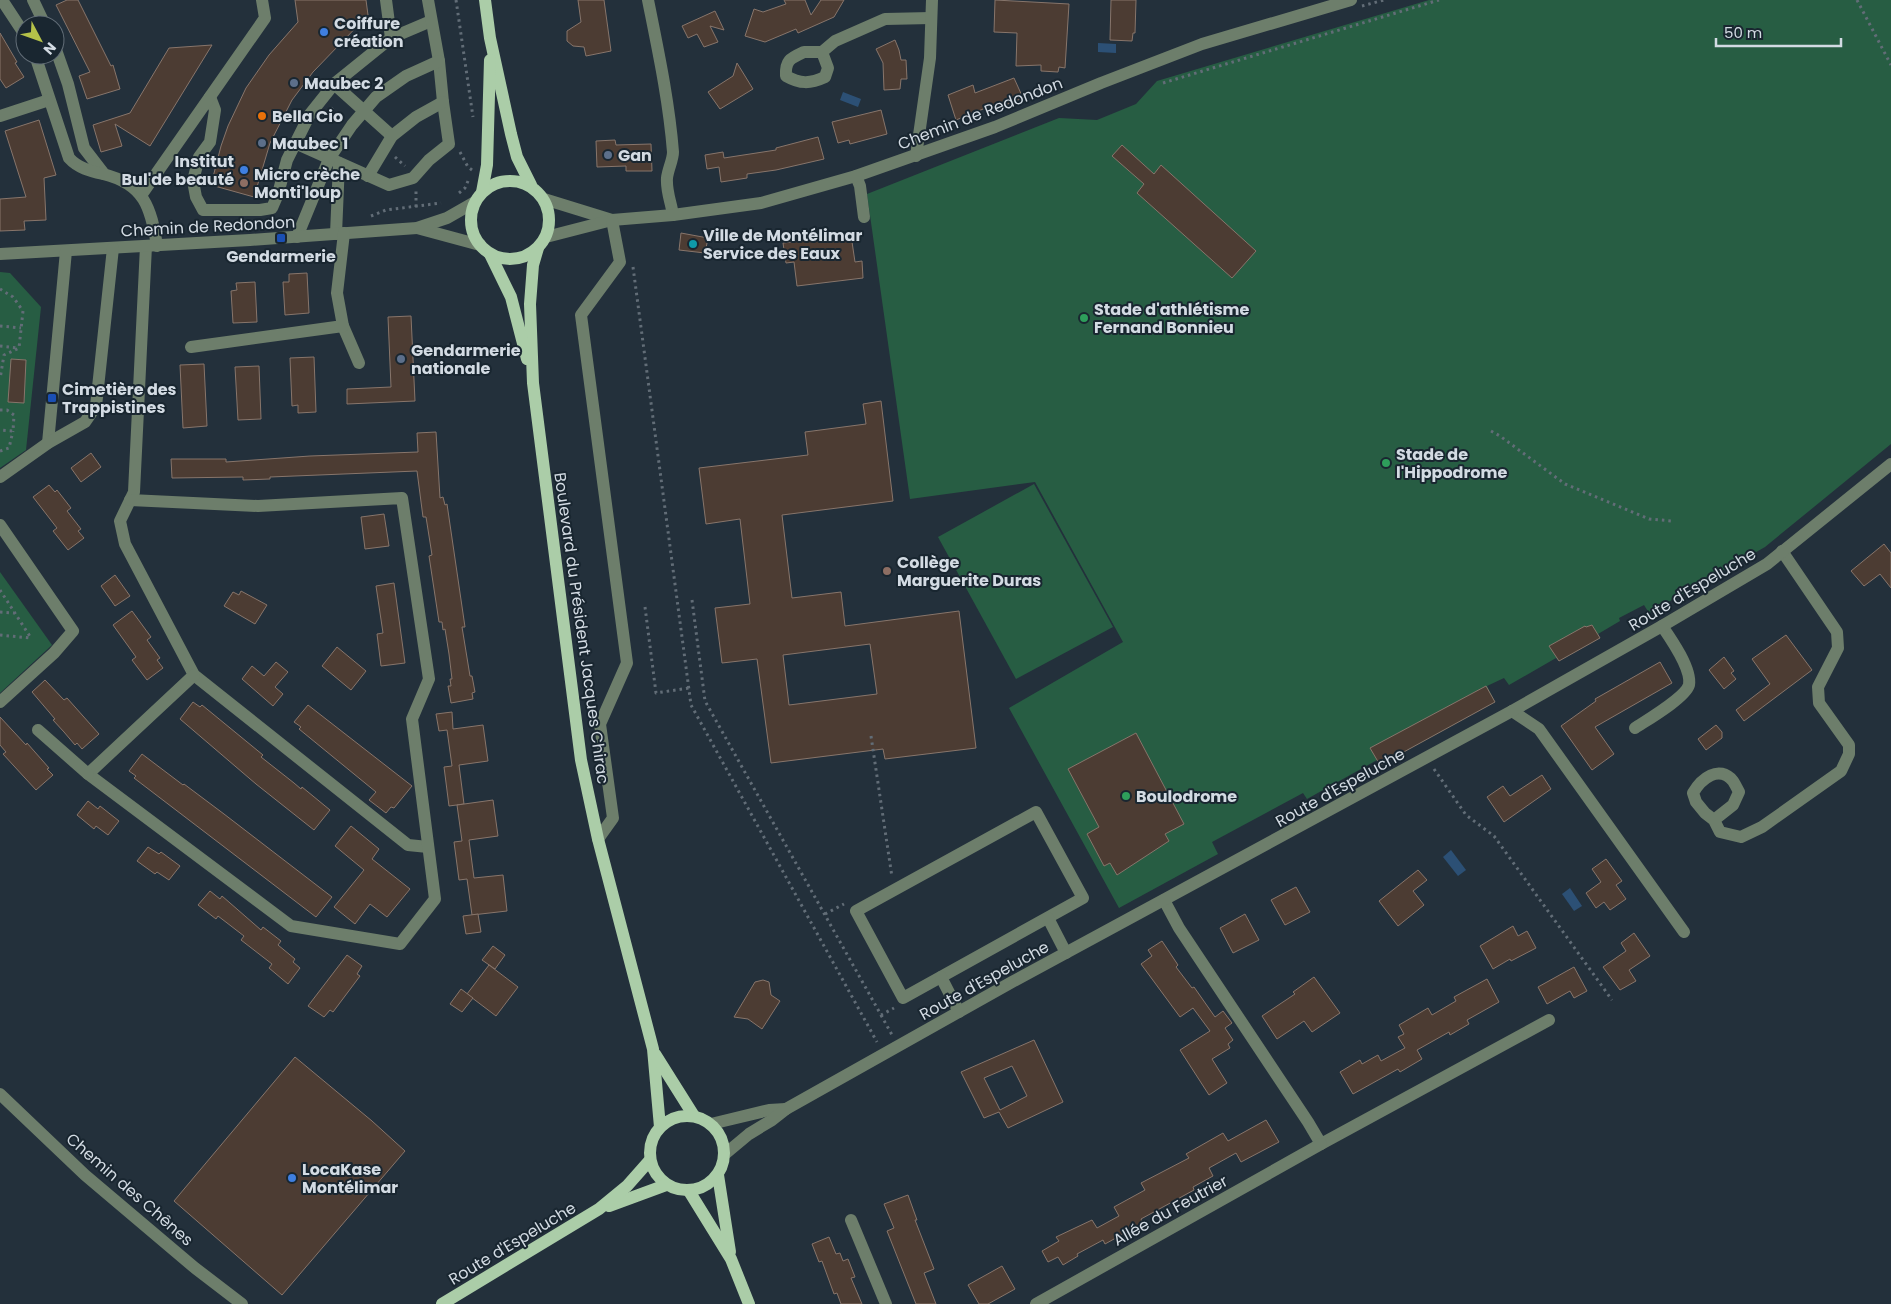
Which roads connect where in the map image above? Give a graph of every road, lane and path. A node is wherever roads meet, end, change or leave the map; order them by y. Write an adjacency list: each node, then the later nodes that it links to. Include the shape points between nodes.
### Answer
1 (2, 0): 14 (street)
2 (33, 0): 12 (street)
3 (262, 0): 25 (street, via 265,18)
4 (386, 0): 16 (street)
5 (428, 0): 15 (street)
6 (485, 0): 17 (main road)
7 (648, 0): 43 (street, via 662,65 673,154 667,175 667,191)
8 (932, 0): 13 (street)
9 (1351, 0): 33 (street, Chemin de Redondon, via 1202,44)
10 (1439, 0): 23 (path)
11 (1857, 0): 22 (path)
12 (40, 15)
13 (931, 18): 18 (street, via 886,19 835,40); 33 (street, via 930,58)
14 (15, 20)
15 (432, 22): 16 (street); 19 (street)
16 (392, 38): 24 (street)
17 (490, 38): 39 (main road, via 517,157); 41 (main road, via 488,156)
18 (822, 52)
19 (439, 61): 27 (street); 28 (street, via 406,76 376,97)
20 (38, 65): 26 (street)
21 (61, 65): 36 (street, via 84,148)
22 (1891, 65)
23 (1163, 83)
24 (334, 84): 28 (street); 31 (street, via 310,114)
25 (210, 96): 31 (street, via 215,110 210,142 199,157 193,182 202,210 272,208 286,160); 40 (street)
26 (49, 100): 29 (street); 36 (street, via 69,158 80,166)
27 (443, 102): 30 (street); 37 (street, via 449,144 413,178 389,185)
28 (364, 110): 30 (street); 34 (street, via 345,134)
29 (0, 116)
30 (392, 136): 37 (street)
31 (295, 144): 34 (street)
32 (458, 147): 35 (path, via 468,167)
33 (916, 156): 38 (street, Chemin de Redondon)
34 (334, 161): 37 (street); 47 (street); 48 (street)
35 (473, 170)
36 (104, 174): 40 (street, via 127,182)
37 (368, 176)
38 (856, 176): 43 (street, Chemin de Redondon, via 761,203); 44 (street)
39 (531, 185): 41 (main road, via 506,180 491,185); 42 (main road)
40 (142, 194): 50 (street, via 152,220)
41 (478, 197): 46 (street, Chemin de Redondon, via 447,218); 52 (main road, via 471,213 471,225 474,236)
42 (544, 199): 45 (street, Chemin de Redondon); 49 (main road, via 550,224)
43 (673, 215): 45 (street, Chemin de Redondon)
44 (864, 217)
45 (612, 220): 49 (street, Chemin de Redondon); 95 (street, via 620,262 582,315 627,663 600,724 613,818)
46 (417, 228): 47 (street, Chemin de Redondon); 52 (street, Chemin de Redondon)
47 (340, 234): 48 (street, Chemin de Redondon); 58 (street, via 337,293)
48 (297, 237): 50 (street, Chemin de Redondon)
49 (542, 242): 52 (main road, via 528,255 515,259 502,258); 65 (main road, Boulevard du Président Jacques Chirac, via 533,265 530,304)
50 (151, 246): 51 (street, Chemin de Redondon); 74 (street, via 134,492)
51 (113, 248): 53 (street, Chemin de Redondon); 70 (street, via 96,406 85,422)
52 (485, 250): 65 (main road, Boulevard du Président Jacques Chirac, via 511,297)
53 (66, 251): 54 (street, Chemin de Redondon); 70 (street)
54 (0, 254)
55 (633, 260): 86 (path)
56 (0, 290): 59 (path, via 13,297 24,311)
57 (0, 326): 59 (path)
58 (343, 326): 62 (street); 63 (street)
59 (21, 328): 61 (path)
60 (0, 346): 61 (path)
61 (19, 348): 64 (path, via 4,355)
62 (191, 348)
63 (359, 362)
64 (0, 379)
65 (533, 383): 95 (main road, Boulevard du Président Jacques Chirac, via 581,760)
66 (0, 410): 68 (path, via 7,410 14,416)
67 (0, 430): 68 (path)
68 (13, 431): 71 (path, via 9,448)
69 (1491, 431): 75 (path, via 1565,484 1649,519)
70 (48, 444): 73 (street)
71 (0, 451)
72 (1891, 464): 77 (street, Route d'Espeluche)
73 (0, 477)
74 (130, 500): 85 (street, via 120,521 125,544); 96 (street, via 258,506 402,498 429,679 412,719)
75 (1672, 521)
76 (0, 525): 87 (street, via 73,631 54,653)
77 (1782, 551): 83 (street, Route d'Espeluche, via 1767,564); 94 (street, via 1837,632 1838,648 1818,687 1819,702 1848,745 1849,754 1841,771 1741,837 1720,832)
78 (1, 592): 82 (path)
79 (692, 600): 106 (path, via 705,701)
80 (645, 607): 86 (path, via 656,693)
81 (0, 612): 82 (path)
82 (15, 614): 84 (path, via 31,638)
83 (1662, 626): 88 (street, Route d'Espeluche); 89 (street, via 1687,668 1689,685 1682,695)
84 (0, 635)
85 (194, 675): 93 (street); 96 (street, via 408,846)
86 (689, 688): 110 (path, via 691,704)
87 (0, 702)
88 (1512, 711): 92 (street, Route d'Espeluche); 100 (street, via 1539,729)
89 (1636, 728)
90 (38, 730): 93 (street)
91 (871, 736): 97 (path)
92 (1426, 758): 98 (street, Route d'Espeluche); 104 (path, via 1466,815 1494,836)
93 (88, 774): 96 (street, via 291,926 400,944 435,899)
94 (1714, 820)
95 (598, 840): 109 (main road, Boulevard du Président Jacques Chirac)
96 (428, 847)
97 (892, 876)
98 (1164, 900): 101 (street, Route d'Espeluche); 116 (street, via 1179,928)
99 (1048, 918): 101 (street); 102 (street); 103 (street, via 1083,898 1036,812 856,911 903,998)
100 (1684, 932)
101 (1066, 953): 105 (street, Route d'Espeluche)
102 (941, 977): 103 (street); 105 (street)
103 (908, 995): 106 (path, via 900,1005)
104 (1612, 1000)
105 (960, 1012): 108 (street, Route d'Espeluche)
106 (881, 1015): 108 (path)
107 (1549, 1020): 116 (street, Allée du Feutrier)
108 (898, 1047): 110 (street, Route d'Espeluche)
109 (653, 1049): 113 (main road, Boulevard du Président Jacques Chirac); 115 (main road, Boulevard du Président Jacques Chirac)
110 (884, 1055): 112 (street, Route d'Espeluche)
111 (0, 1094): 125 (street, Chemin des Chênes, via 85,1175)
112 (786, 1109): 114 (street, Route d'Espeluche); 117 (street, Route d'Espeluche)
113 (694, 1116): 114 (main road); 115 (main road, via 670,1120)
114 (711, 1124): 117 (main road, via 724,1142)
115 (660, 1128): 118 (main road, via 650,1148)
116 (1321, 1144): 129 (street, Allée du Feutrier)
117 (725, 1154): 119 (main road)
118 (650, 1160): 120 (main road, via 658,1178); 122 (main road, Route d'Espeluche, via 627,1186)
119 (718, 1175): 121 (main road, via 710,1184); 124 (main road)
120 (666, 1184): 121 (main road, via 677,1190); 122 (main road, Route d'Espeluche)
121 (689, 1191): 124 (main road)
122 (599, 1209): 126 (main road, Route d'Espeluche)
123 (851, 1220): 128 (street)
124 (731, 1259): 127 (main road)
125 (242, 1304)
126 (442, 1304)
127 (749, 1304)
128 (886, 1304)
129 (1036, 1304)

